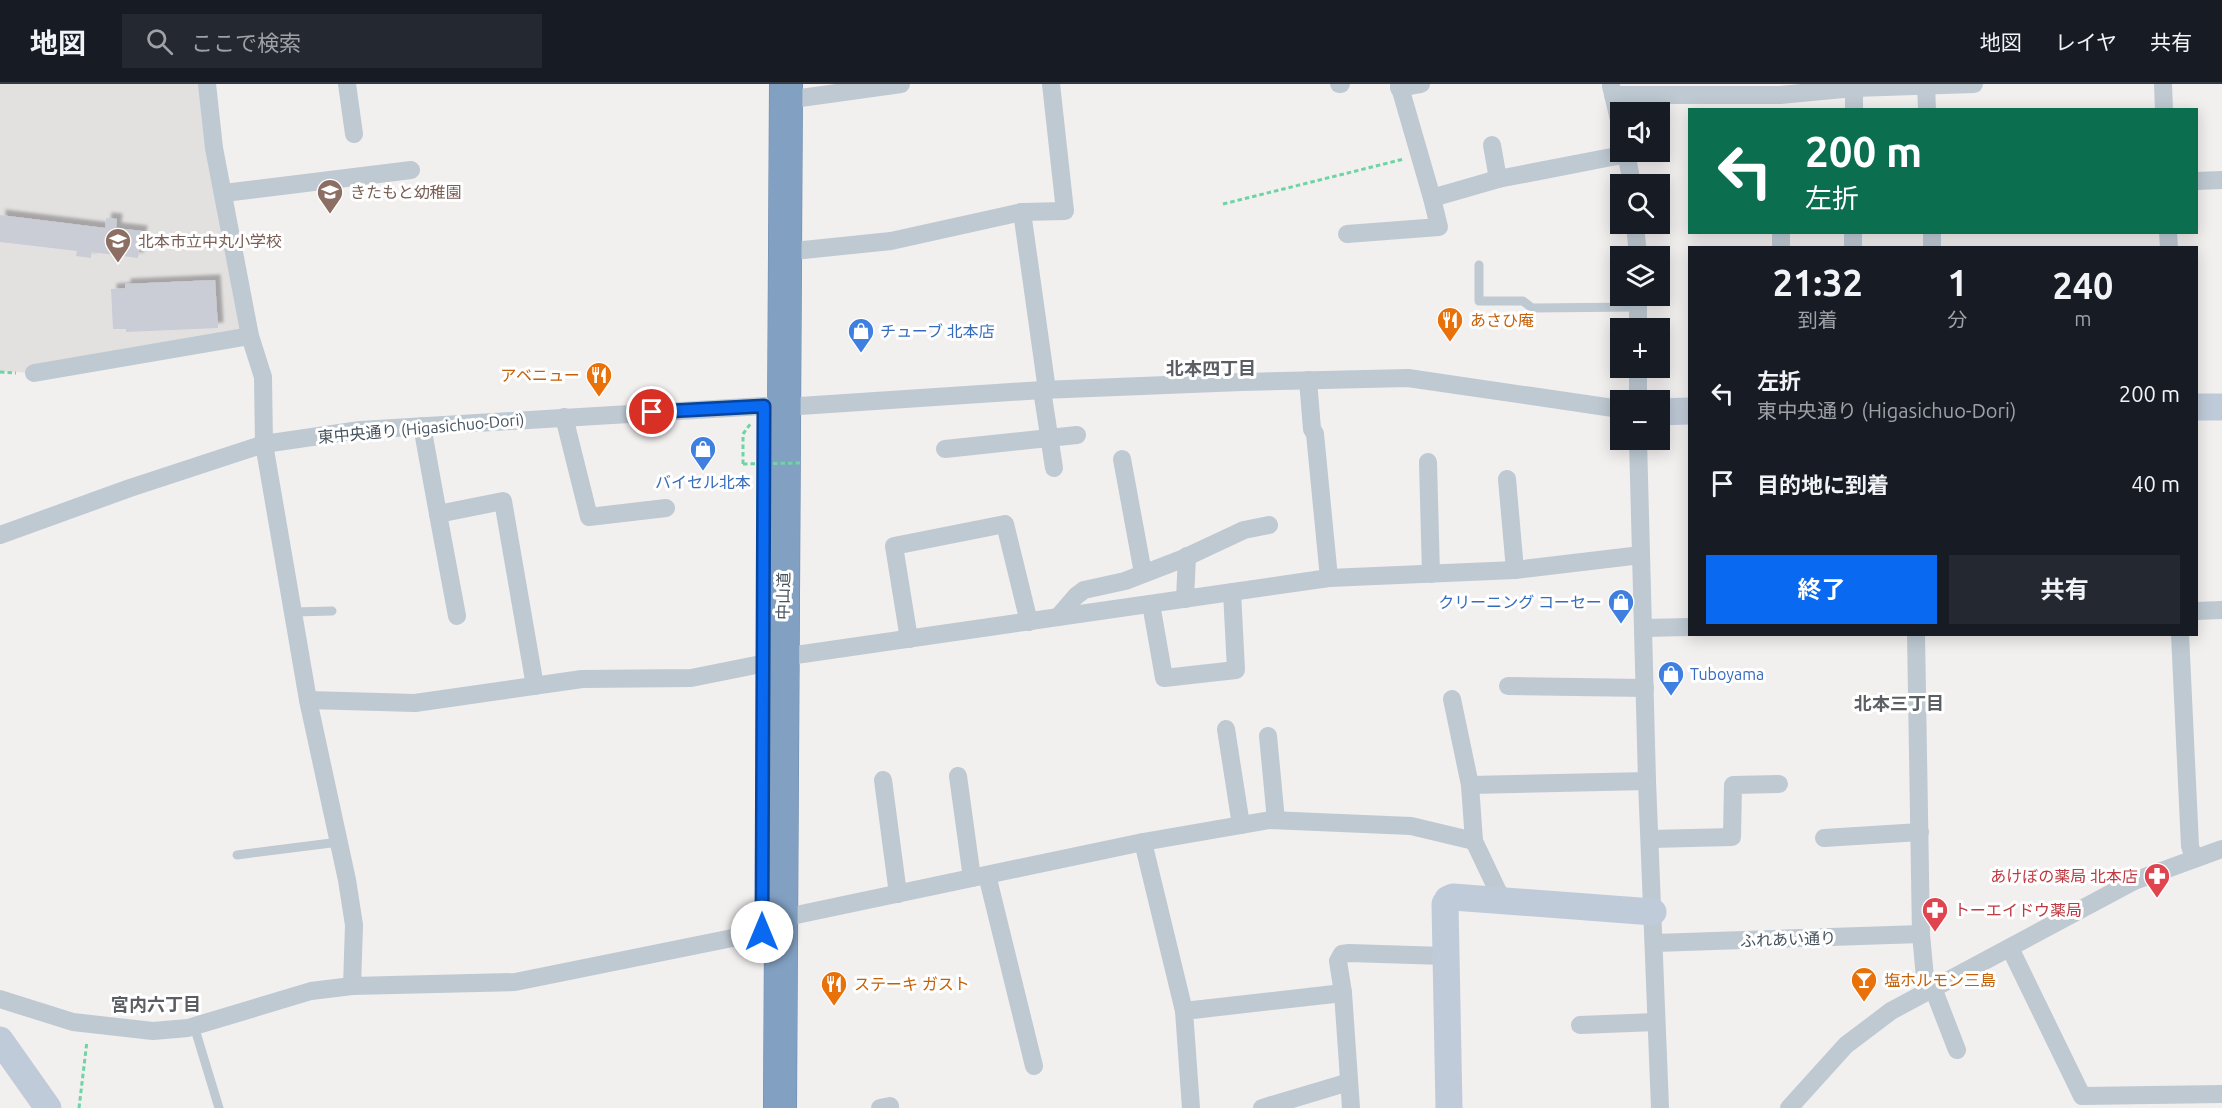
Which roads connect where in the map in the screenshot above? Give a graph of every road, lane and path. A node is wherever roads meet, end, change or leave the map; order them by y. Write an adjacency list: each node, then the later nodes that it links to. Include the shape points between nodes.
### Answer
1 (207, 84): 26 (street)
2 (348, 84): 18 (street)
3 (889, 84): 11 (street)
4 (1051, 84): 29 (street, via 1065,211)
5 (1421, 84): 9 (street)
6 (1974, 84): 8 (street)
7 (2163, 84): 17 (street)
8 (1926, 85): 10 (street); 16 (street)
9 (1399, 86): 20 (street)
10 (1854, 88): 14 (street); 15 (street)
11 (778, 89): 31 (highway, 中山道); 38 (highway, 中山道)
12 (1612, 90): 13 (street)
13 (1674, 90): 14 (street)
14 (1776, 96)
15 (1854, 108)
16 (1927, 108)
17 (2164, 108)
18 (354, 134)
19 (1492, 145): 23 (street)
20 (1420, 155): 27 (street); 28 (path)
21 (1610, 156): 23 (street)
22 (411, 170): 26 (street)
23 (1498, 178): 27 (street)
24 (2222, 180): 25 (street)
25 (2198, 181)
26 (224, 193): 34 (street)
27 (1432, 198): 30 (street, via 1438,226)
28 (1223, 204)
29 (1022, 212): 31 (street, via 891,241); 37 (street)
30 (1347, 234)
31 (784, 252): 38 (highway, 中山道)
32 (1479, 265): 33 (lane, via 1479,301 1523,301 1532,308)
33 (1610, 303)
34 (250, 336): 35 (street); 49 (street, via 263,377)
35 (34, 374)
36 (1308, 380): 37 (street, 東中央通り (Higasichuo-Dori)); 41 (street, 東中央通り (Higasichuo-Dori), via 1408,378); 66 (street)
37 (1044, 390): 38 (street, 東中央通り (Higasichuo-Dori)); 48 (street)
38 (774, 407): 44 (street, 東中央通り (Higasichuo-Dori)); 82 (highway, 中山道)
39 (2198, 407): 40 (street)
40 (2222, 407)
41 (1610, 408)
42 (1688, 411): 43 (street)
43 (1670, 412)
44 (564, 417): 45 (street, 東中央通り (Higasichuo-Dori)); 57 (street, via 589,517)
45 (422, 426): 49 (street, 東中央通り (Higasichuo-Dori), via 360,430); 58 (street)
46 (743, 434): 53 (path, bridge, via 743,464)
47 (1077, 435): 48 (street)
48 (1048, 438): 50 (street); 55 (street)
49 (264, 444): 60 (street, 東中央通り (Higasichuo-Dori)); 73 (street)
50 (945, 449)
51 (1638, 450): 61 (street)
52 (1122, 459): 64 (street)
53 (802, 462)
54 (1428, 462): 65 (street)
55 (1054, 468)
56 (1507, 479): 63 (street)
57 (666, 508)
58 (438, 514): 74 (street); 83 (street, via 503,501)
59 (1269, 525): 62 (street, via 1244,530)
60 (0, 535)
61 (1641, 555): 63 (street); 78 (street)
62 (1187, 556): 64 (street); 68 (street)
63 (1515, 570): 65 (street)
64 (1143, 573): 75 (street, via 1084,590)
65 (1431, 574): 66 (street)
66 (1329, 578): 67 (street)
67 (1232, 592): 68 (street); 69 (street, via 1236,670 1164,678)
68 (1185, 599): 69 (street)
69 (1151, 604): 75 (street)
70 (2222, 610): 72 (street)
71 (333, 611): 73 (lane)
72 (2198, 611)
73 (294, 612): 87 (street)
74 (457, 616)
75 (1058, 617): 76 (street)
76 (1029, 622): 81 (street); 81 (street, via 1005,524 894,546)
77 (1688, 627): 78 (street)
78 (1644, 628): 85 (street)
79 (1916, 636): 97 (street)
80 (2180, 636): 105 (street, via 2190,846)
81 (909, 639): 82 (street)
82 (772, 661): 83 (street, via 691,678 582,679); 110 (highway, 中山道)
83 (535, 686): 87 (street, via 415,703)
84 (1508, 687): 85 (street)
85 (1645, 688): 92 (street)
86 (1452, 699): 94 (street)
87 (308, 700): 100 (street)
88 (1226, 729): 96 (street)
89 (1268, 736): 95 (street)
90 (958, 776): 106 (street)
91 (883, 780): 107 (street)
92 (1647, 781): 94 (street); 99 (street)
93 (1779, 784): 99 (street, via 1733,786 1732,837)
94 (1470, 785): 102 (street)
95 (1276, 820): 96 (street); 102 (street, via 1411,826)
96 (1241, 825): 101 (street)
97 (1920, 832): 98 (street); 111 (street)
98 (1824, 838)
99 (1650, 839): 109 (street)
100 (339, 842): 104 (lane); 115 (street, via 354,926)
101 (1143, 842): 106 (street); 119 (street)
102 (1474, 842): 108 (street)
103 (2222, 849): 105 (street)
104 (237, 855)
105 (2194, 858): 113 (street, via 2134,881)
106 (980, 876): 107 (street); 126 (street)
107 (897, 894): 110 (street)
108 (1502, 900): 109 (street); 114 (street, via 1448,899)
109 (1653, 912): 112 (street)
110 (772, 925): 115 (street, via 515,982); 133 (highway, 中山道); 134 (highway, 中山道)
111 (1921, 934): 112 (street, ふれあい通り); 116 (street, via 1925,978)
112 (1655, 943): 120 (street)
113 (2010, 948): 116 (street); 129 (street, via 2082,1096)
114 (1445, 956): 117 (street, via 1342,954 1338,961); 140 (street)
115 (352, 986): 123 (street, via 311,991)
116 (1933, 988): 125 (street); 128 (street, via 1891,1011 1846,1045)
117 (1343, 993): 119 (street); 127 (street)
118 (0, 999): 121 (street)
119 (1184, 1011): 137 (street)
120 (1656, 1022): 122 (street); 141 (street)
121 (90, 1024): 123 (street, via 153,1031); 131 (path)
122 (1580, 1025)
123 (194, 1026): 132 (lane)
124 (0, 1040): 130 (street)
125 (1957, 1050)
126 (1034, 1066)
127 (1349, 1082): 138 (street); 139 (street)
128 (1806, 1089): 142 (street); 143 (street)
129 (2222, 1094)
130 (48, 1108)
131 (79, 1108)
132 (219, 1108)
133 (760, 1108)
134 (780, 1108)
135 (880, 1108): 136 (street)
136 (890, 1108)
137 (1191, 1108)
138 (1262, 1108)
139 (1351, 1108)
140 (1449, 1108)
141 (1660, 1108)
142 (1789, 1108)
143 (1812, 1108)

